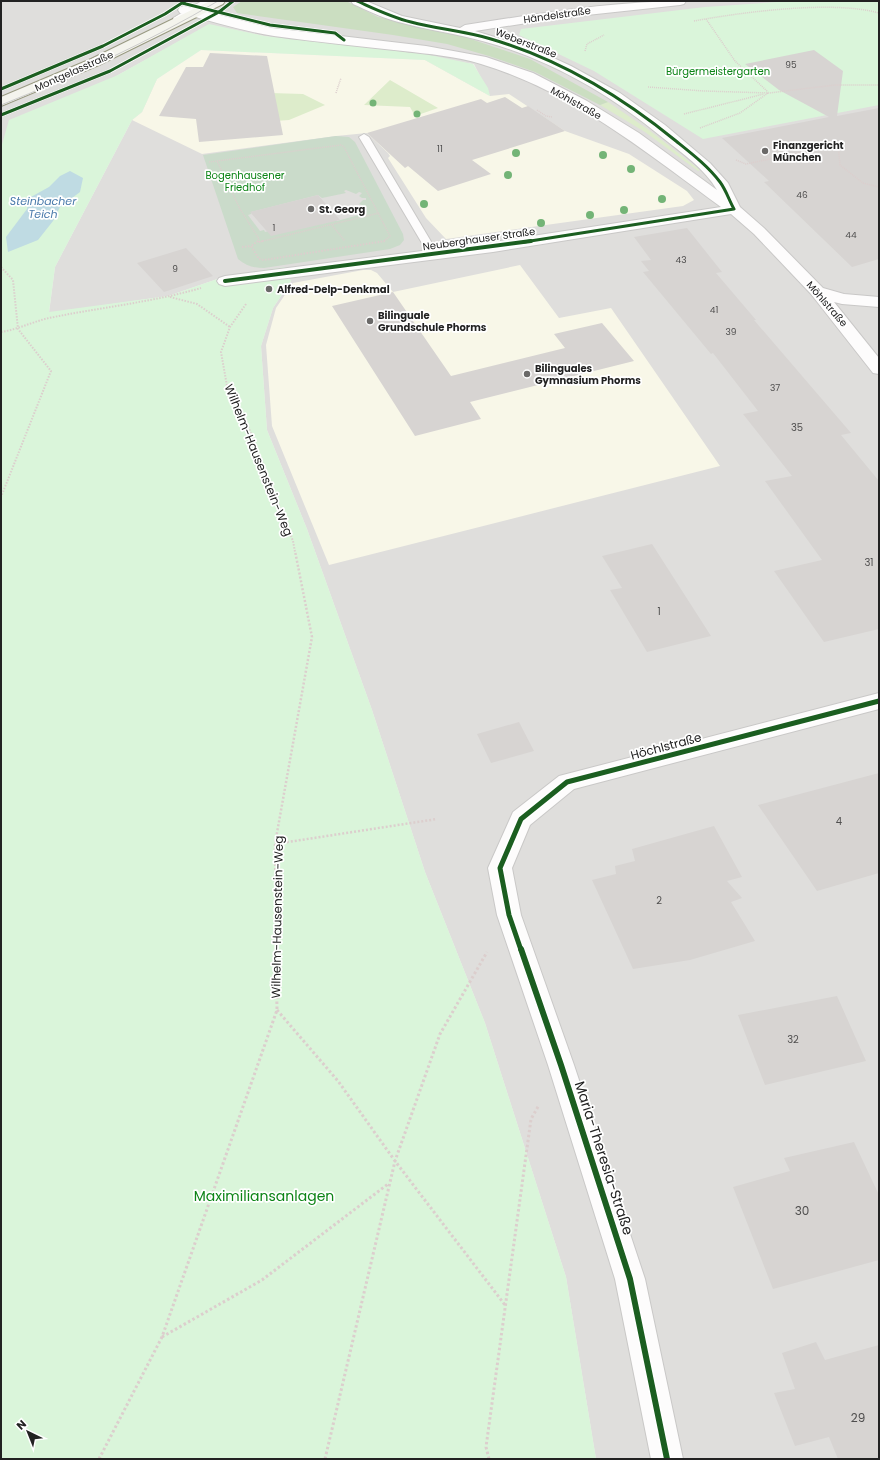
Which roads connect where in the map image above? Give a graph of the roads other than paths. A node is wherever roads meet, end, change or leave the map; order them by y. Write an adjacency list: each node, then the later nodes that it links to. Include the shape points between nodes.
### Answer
1 (208, 1): 5 (lane)
2 (219, 1): 5 (main road, Montgelasstraße)
3 (358, 1): 6 (street, Weberstraße, via 385,14)
4 (680, 1): 6 (street, Händelstraße, via 559,14)
5 (192, 8): 7 (main road, Montgelasstraße); 7 (main road, Montgelasstraße); 10 (street, Möhlstraße, via 265,31 462,56 528,76 582,104 634,136)
6 (458, 30): 10 (street, Weberstraße, via 538,55 582,77 651,120 696,157 719,180)
7 (145, 37): 8 (main road, Montgelasstraße, via 82,68)
8 (1, 102)
9 (364, 137): 11 (lane)
10 (734, 209): 11 (street, Neuberghauser Straße); 13 (street, Möhlstraße)
11 (434, 255): 12 (street, Neuberghauser Straße)
12 (225, 281)
13 (817, 291): 14 (street, via 842,299); 15 (street, Möhlstraße, via 866,341)
14 (879, 302)
15 (879, 369)
16 (879, 701): 17 (street, Höchlstraße, via 567,782 521,819)
17 (500, 868): 18 (street, Maria-Theresia-Straße, via 509,915 561,1065 630,1279)
18 (667, 1459)

